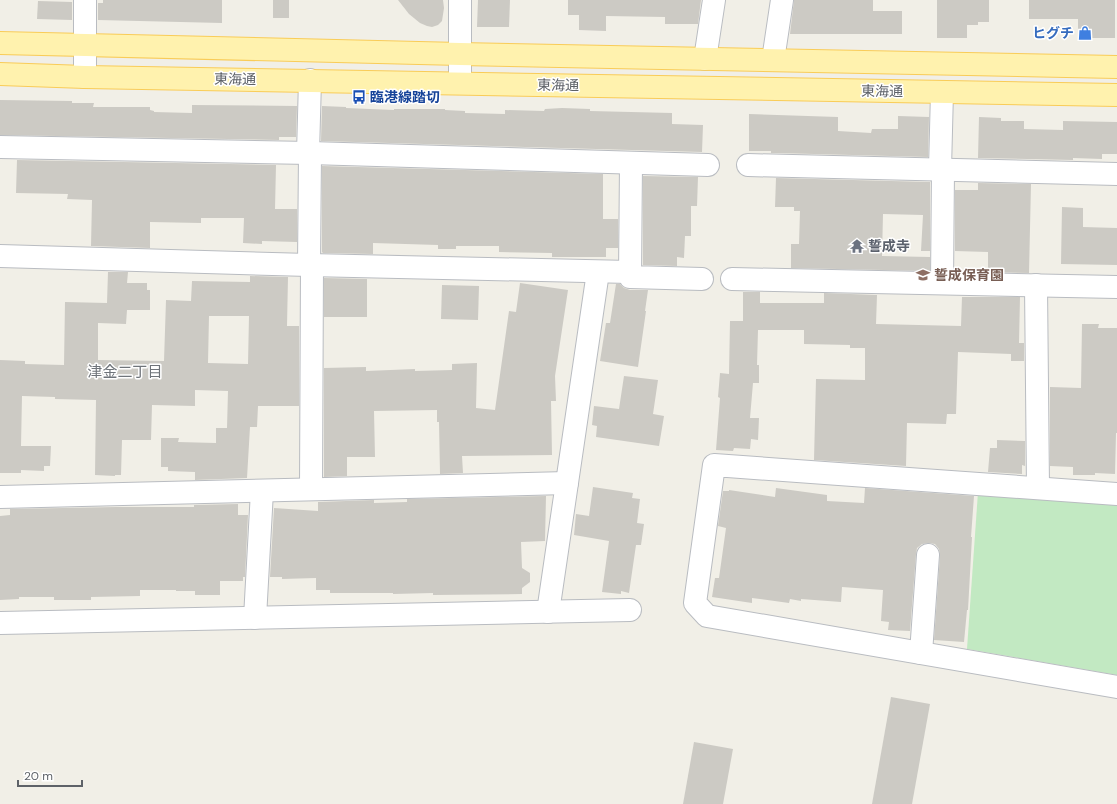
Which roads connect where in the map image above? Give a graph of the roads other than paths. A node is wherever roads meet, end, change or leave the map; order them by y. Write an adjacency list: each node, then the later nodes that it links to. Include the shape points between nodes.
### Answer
1 (85, 0): 6 (street)
2 (460, 0): 7 (street)
3 (714, 0): 8 (street)
4 (782, 0): 9 (street)
5 (0, 42): 6 (main road, 東海通)
6 (85, 44): 7 (main road, 東海通); 12 (street)
7 (460, 54): 8 (main road, 東海通); 14 (street)
8 (705, 59): 9 (main road, 東海通)
9 (774, 60): 10 (main road, 東海通)
10 (1117, 67)
11 (0, 74): 12 (main road, 東海通)
12 (85, 77): 13 (main road, 東海通)
13 (310, 80): 14 (main road, 東海通); 18 (street)
14 (460, 83): 15 (main road, 東海通)
15 (942, 92): 16 (main road, 東海通); 22 (street)
16 (1117, 95)
17 (0, 146): 18 (street)
18 (309, 153): 19 (street); 25 (street)
19 (631, 163): 20 (street); 27 (street)
20 (708, 165)
21 (748, 165): 22 (street)
22 (942, 169): 23 (street); 30 (street)
23 (1117, 174)
24 (0, 256): 25 (street)
25 (311, 265): 26 (street); 35 (street)
26 (598, 272): 27 (street); 33 (street)
27 (630, 275): 28 (street)
28 (702, 279)
29 (732, 279): 30 (street)
30 (942, 283): 31 (street)
31 (1036, 285): 32 (street); 34 (street)
32 (1117, 287)
33 (567, 483): 35 (street); 41 (street)
34 (1038, 488): 37 (street); 44 (street, via 714,465 695,603 707,616)
35 (312, 489): 36 (street)
36 (262, 491): 38 (street); 42 (street)
37 (1117, 494)
38 (0, 497)
39 (928, 555): 44 (street)
40 (630, 610): 41 (street)
41 (548, 612): 42 (street)
42 (255, 618): 43 (street)
43 (0, 623)
44 (921, 653): 45 (street)
45 (1117, 687)

